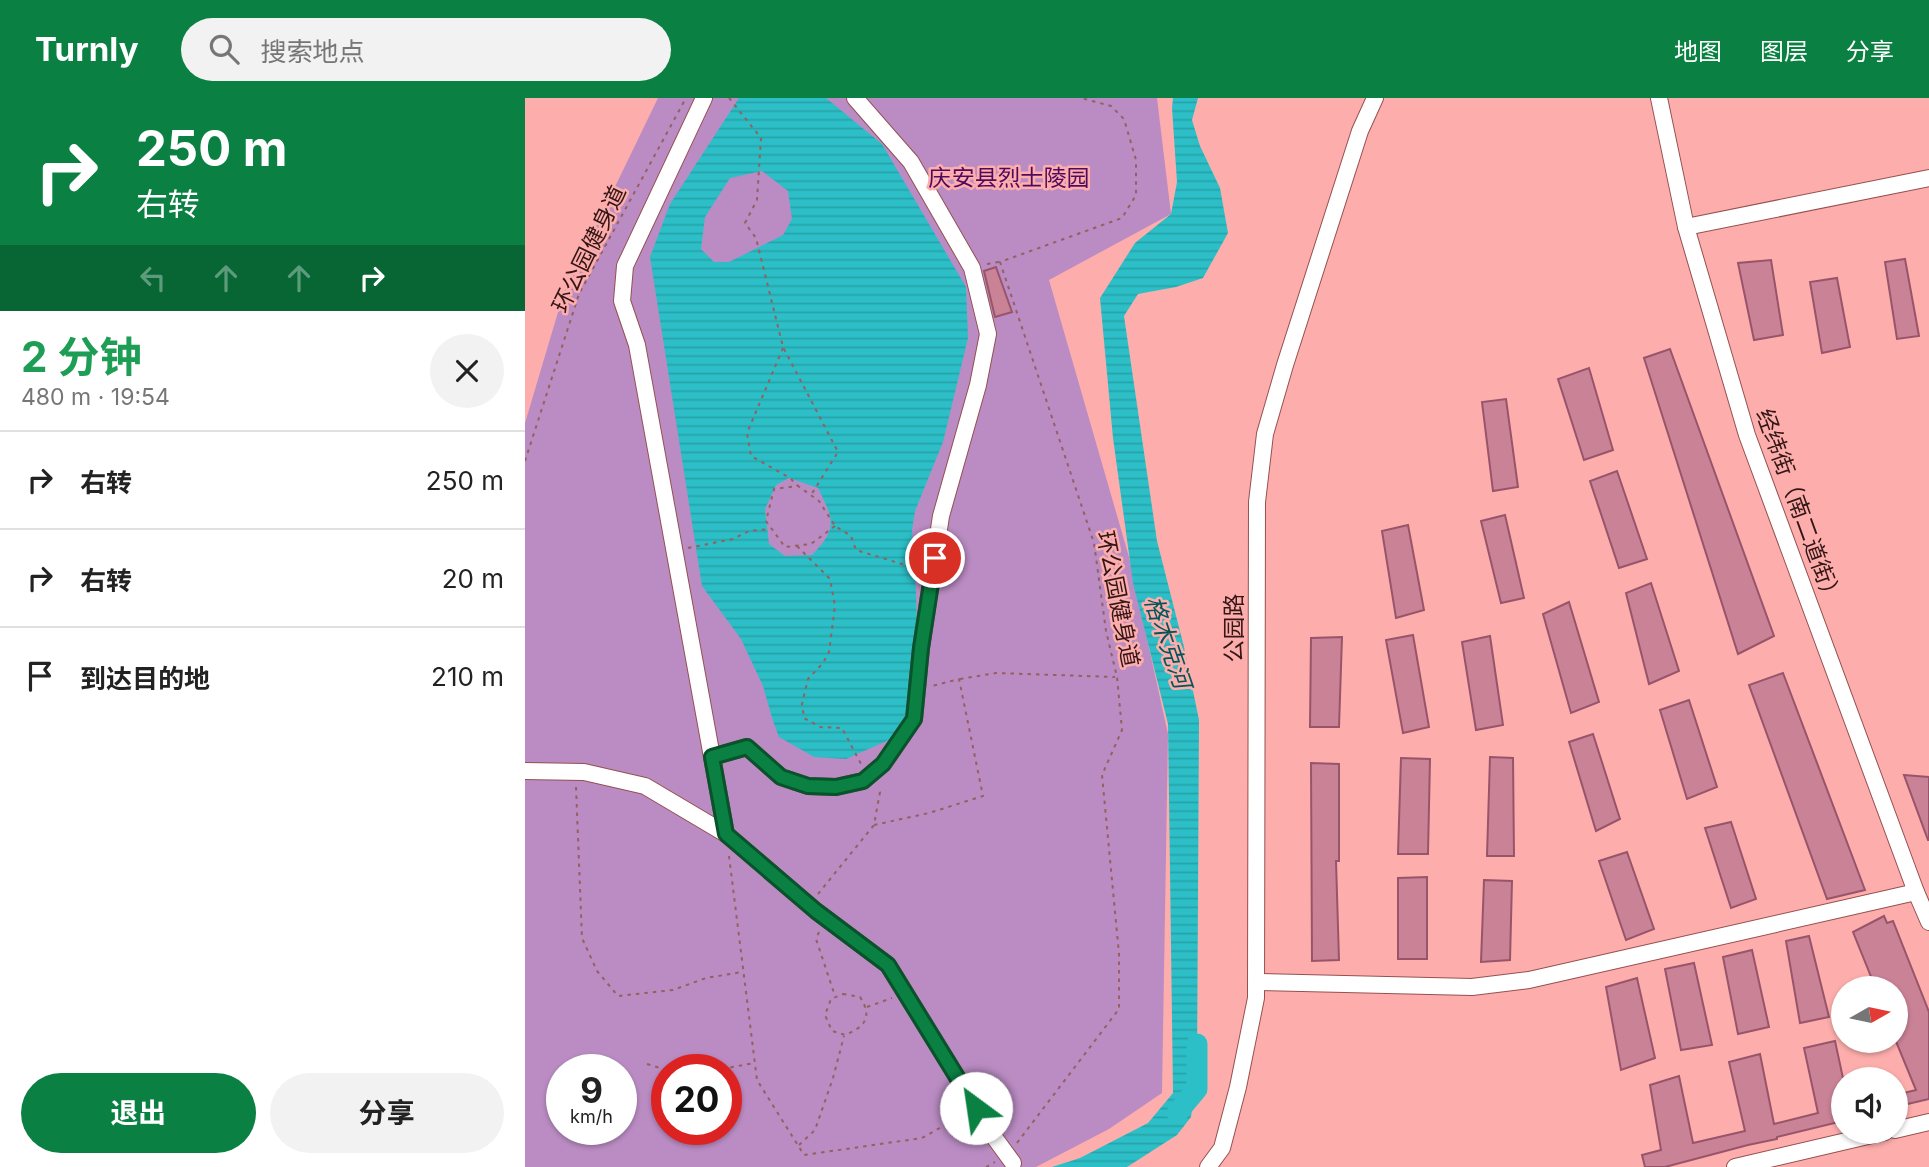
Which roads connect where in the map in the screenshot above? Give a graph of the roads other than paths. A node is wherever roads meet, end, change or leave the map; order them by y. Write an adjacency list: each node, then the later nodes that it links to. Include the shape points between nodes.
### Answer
1 (704, 98): 7 (street, via 625,266 622,301 637,345)
2 (855, 98): 7 (street, via 911,162 972,268 988,334 941,516 914,719 883,764 863,781 836,787 808,786 781,777 747,747)
3 (1375, 98): 12 (street, 公园路, via 1360,131 1265,434 1257,502)
4 (1659, 98): 6 (street, 经纬街（南二道街）)
5 (1929, 178): 6 (street)
6 (1686, 227): 10 (street, 经纬街（南二道街）, via 1747,435)
7 (712, 757): 9 (street)
8 (525, 771): 9 (street, via 584,772 645,786)
9 (726, 834): 16 (street, via 824,918 888,965)
10 (1916, 892): 11 (street, 经纬街（南二道街）); 12 (street, via 1529,980 1472,987)
11 (1929, 922)
12 (1257, 982): 17 (street, 公园路, via 1222,1148)
13 (1929, 1122): 14 (street)
14 (1908, 1127)
15 (1834, 1144): 18 (street)
16 (1010, 1160)
17 (1208, 1167)
18 (1735, 1167)

